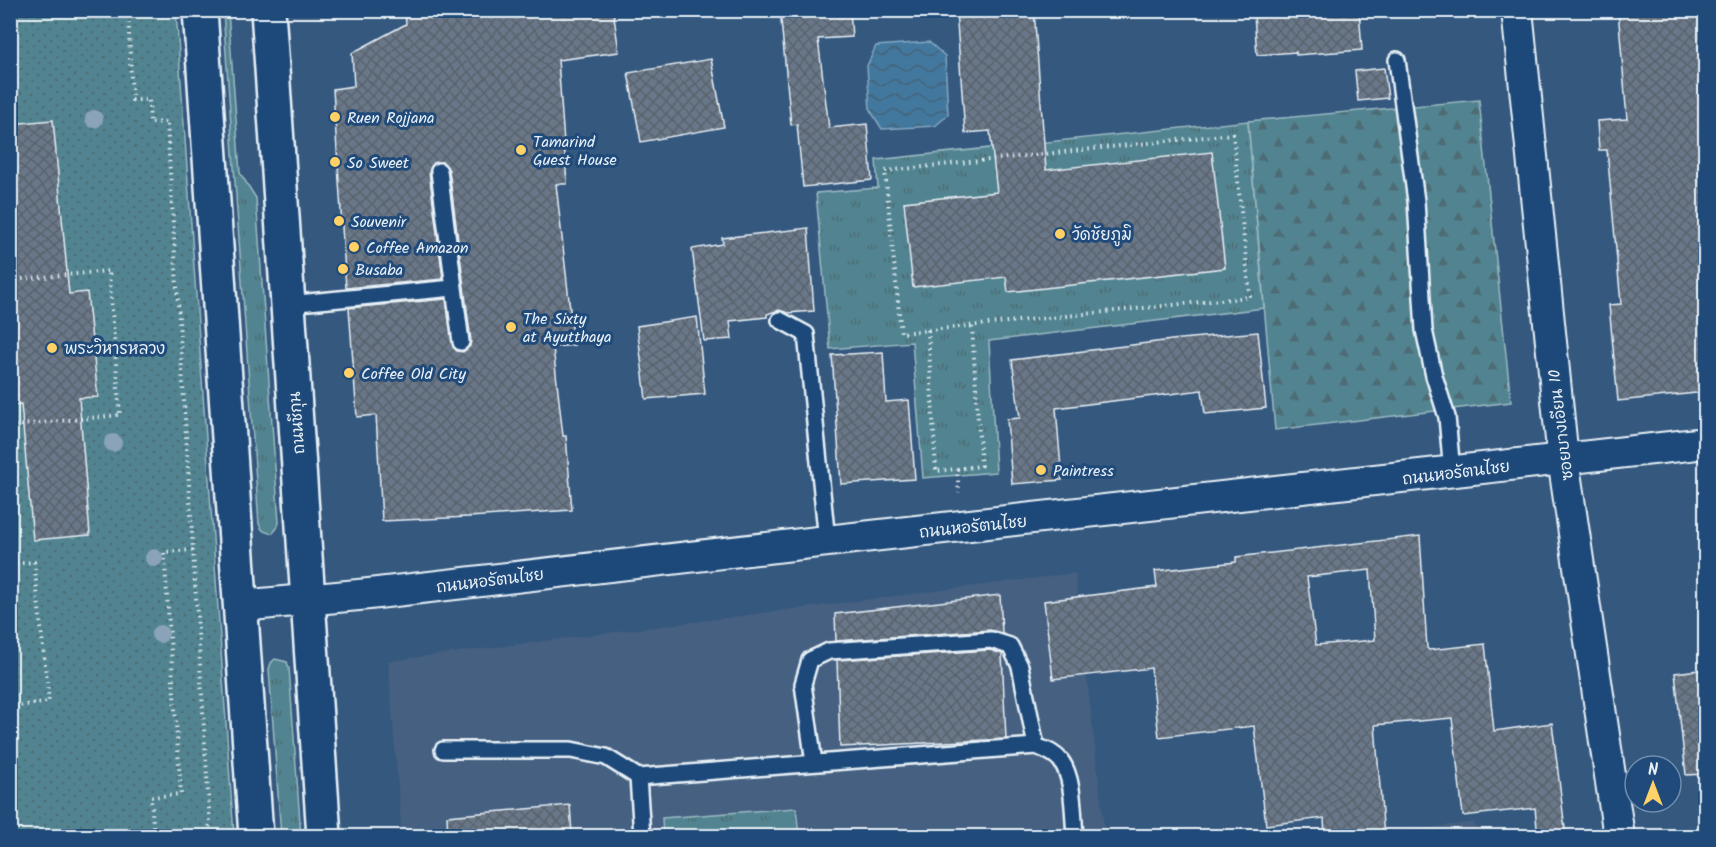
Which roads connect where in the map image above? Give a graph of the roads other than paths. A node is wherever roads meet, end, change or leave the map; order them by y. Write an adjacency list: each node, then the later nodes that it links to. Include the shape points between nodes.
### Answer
1 (200, 10): 15 (main road)
2 (268, 10): 7 (main road, ถนนชีกุน)
3 (1517, 10): 11 (street, ซอยบางเอียน 10)
4 (1397, 60): 12 (lane, via 1416,201 1424,330 1447,417)
5 (439, 171): 6 (lane)
6 (453, 288): 7 (lane); 9 (lane)
7 (288, 304): 14 (main road, ถนนชีกุน)
8 (780, 320): 13 (lane, via 806,334)
9 (461, 342)
10 (1706, 443): 11 (street, ถนนหอรัตนไชย)
11 (1563, 459): 12 (street, ถนนหอรัตนไชย); 24 (street, ซอยบางเอียน 10)
12 (1452, 472): 13 (street, ถนนหอรัตนไชย)
13 (827, 541): 14 (street, ถนนหอรัตนไชย)
14 (308, 600): 15 (street, ถนนหอรัตนไชย); 21 (main road, ถนนชีกุน)
15 (241, 606): 20 (main road)
16 (1036, 746): 18 (lane); 18 (lane, via 1020,666 1010,646 991,640 829,651 810,660 803,684); 23 (lane, via 1062,762 1070,787)
17 (443, 750): 19 (lane, via 571,750 606,758)
18 (814, 763): 19 (lane)
19 (638, 777): 22 (lane)
20 (256, 837)
21 (324, 837)
22 (642, 837)
23 (1075, 837)
24 (1619, 837)

